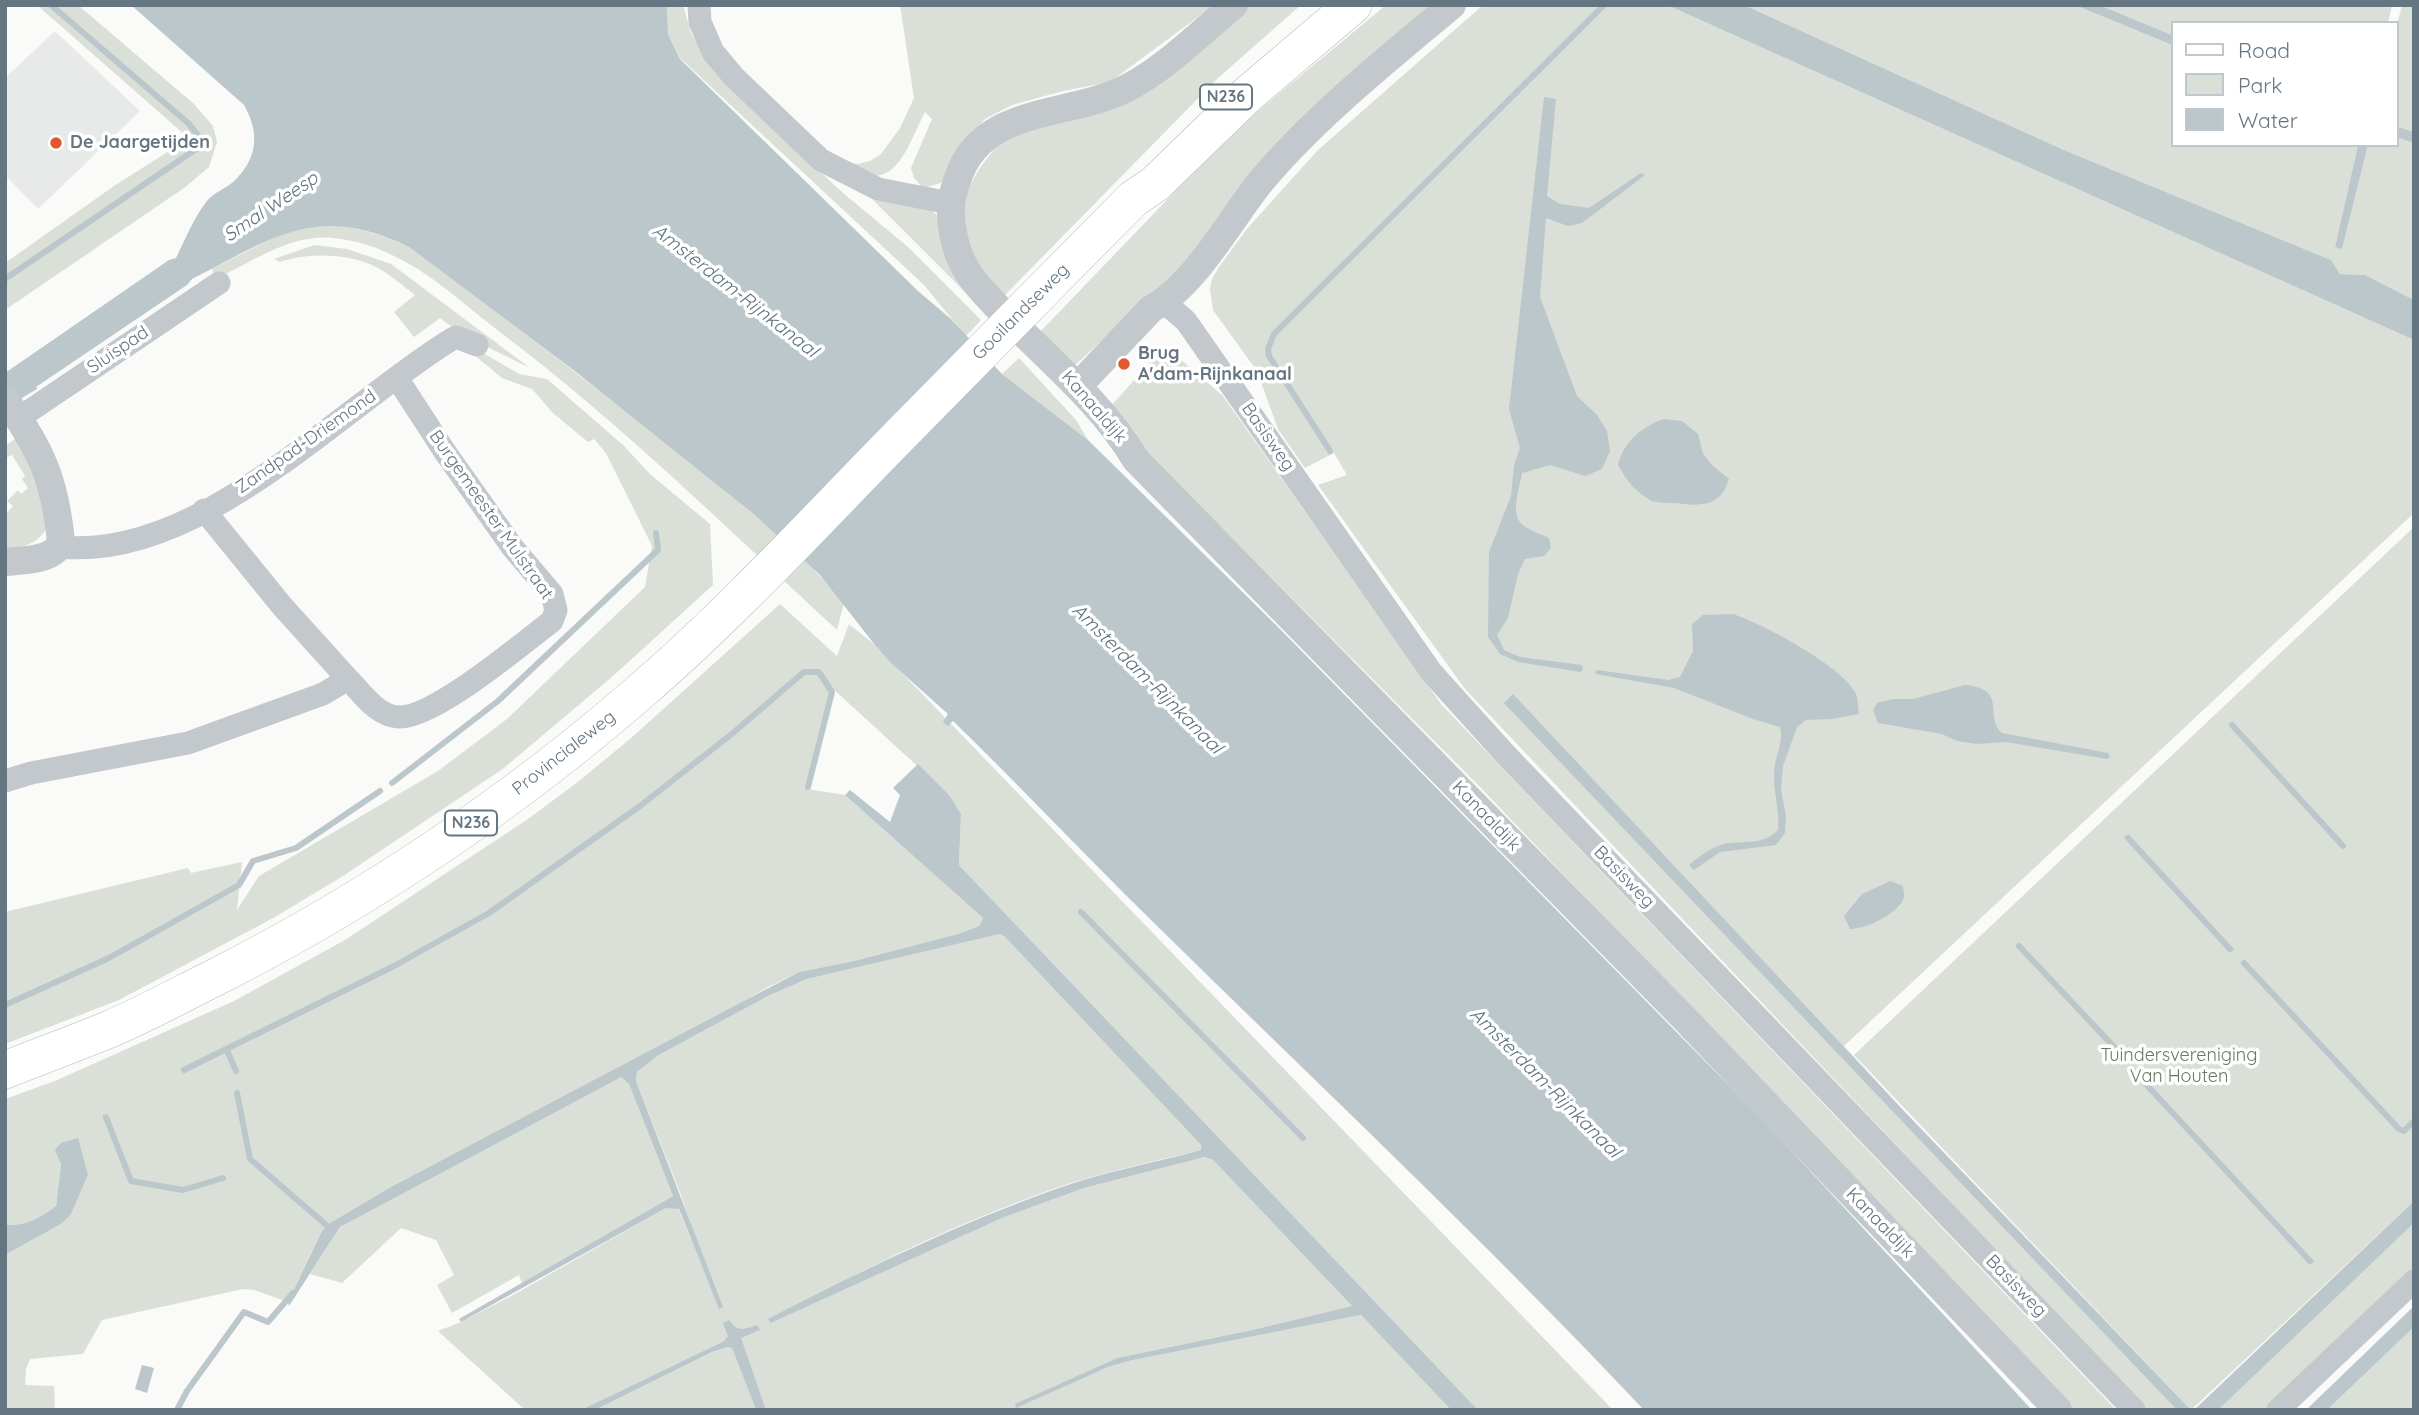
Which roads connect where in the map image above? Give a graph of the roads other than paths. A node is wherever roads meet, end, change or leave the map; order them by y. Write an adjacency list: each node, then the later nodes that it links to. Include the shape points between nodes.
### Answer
1 (699, 5): 7 (street, via 700,22 713,52 821,160 878,190)
2 (1234, 5): 7 (street, via 1153,73 1129,87 1002,126 980,142 962,167)
3 (1329, 5): 6 (main road, Gooilandseweg / N236, via 1235,88 1148,176)
4 (1353, 5): 6 (main road, Gooilandseweg / N236)
5 (1452, 5): 9 (street, via 1280,160 1206,257)
6 (1133, 199): 14 (main road, Gooilandseweg / N236, bridge)
7 (950, 203): 12 (street, Kanaaldijk, via 952,233 961,261 977,286)
8 (219, 284): 13 (street, Sluispad)
9 (1164, 302): 12 (street, via 1151,309); 23 (street, Basisweg, via 1186,321 1432,673)
10 (477, 345): 11 (street, Zandpad-Driemond, via 456,337)
11 (397, 378): 15 (street, Zandpad-Driemond, via 261,478); 18 (street, Burgemeester Mulstraat, via 513,548 552,594 556,610 552,621 468,685 410,716 398,718 376,708)
12 (1078, 386): 22 (street, Kanaaldijk, via 1136,460 1684,1018)
13 (12, 409): 16 (street, via 50,475)
14 (909, 426): 20 (main road, Provincialeweg / N236, via 681,656 489,811 323,919 112,1028)
15 (204, 510): 16 (street, Zandpad-Driemond, via 133,541 81,549); 18 (street, Burgemeester Mulstraat)
16 (60, 547): 17 (street, Zandpad-Driemond, via 36,558)
17 (5, 562)
18 (348, 679): 19 (street, via 323,694 188,743)
19 (5, 780)
20 (5, 1070)
21 (2414, 1281): 24 (street)
22 (2058, 1410)
23 (2134, 1410)
24 (2278, 1410)

